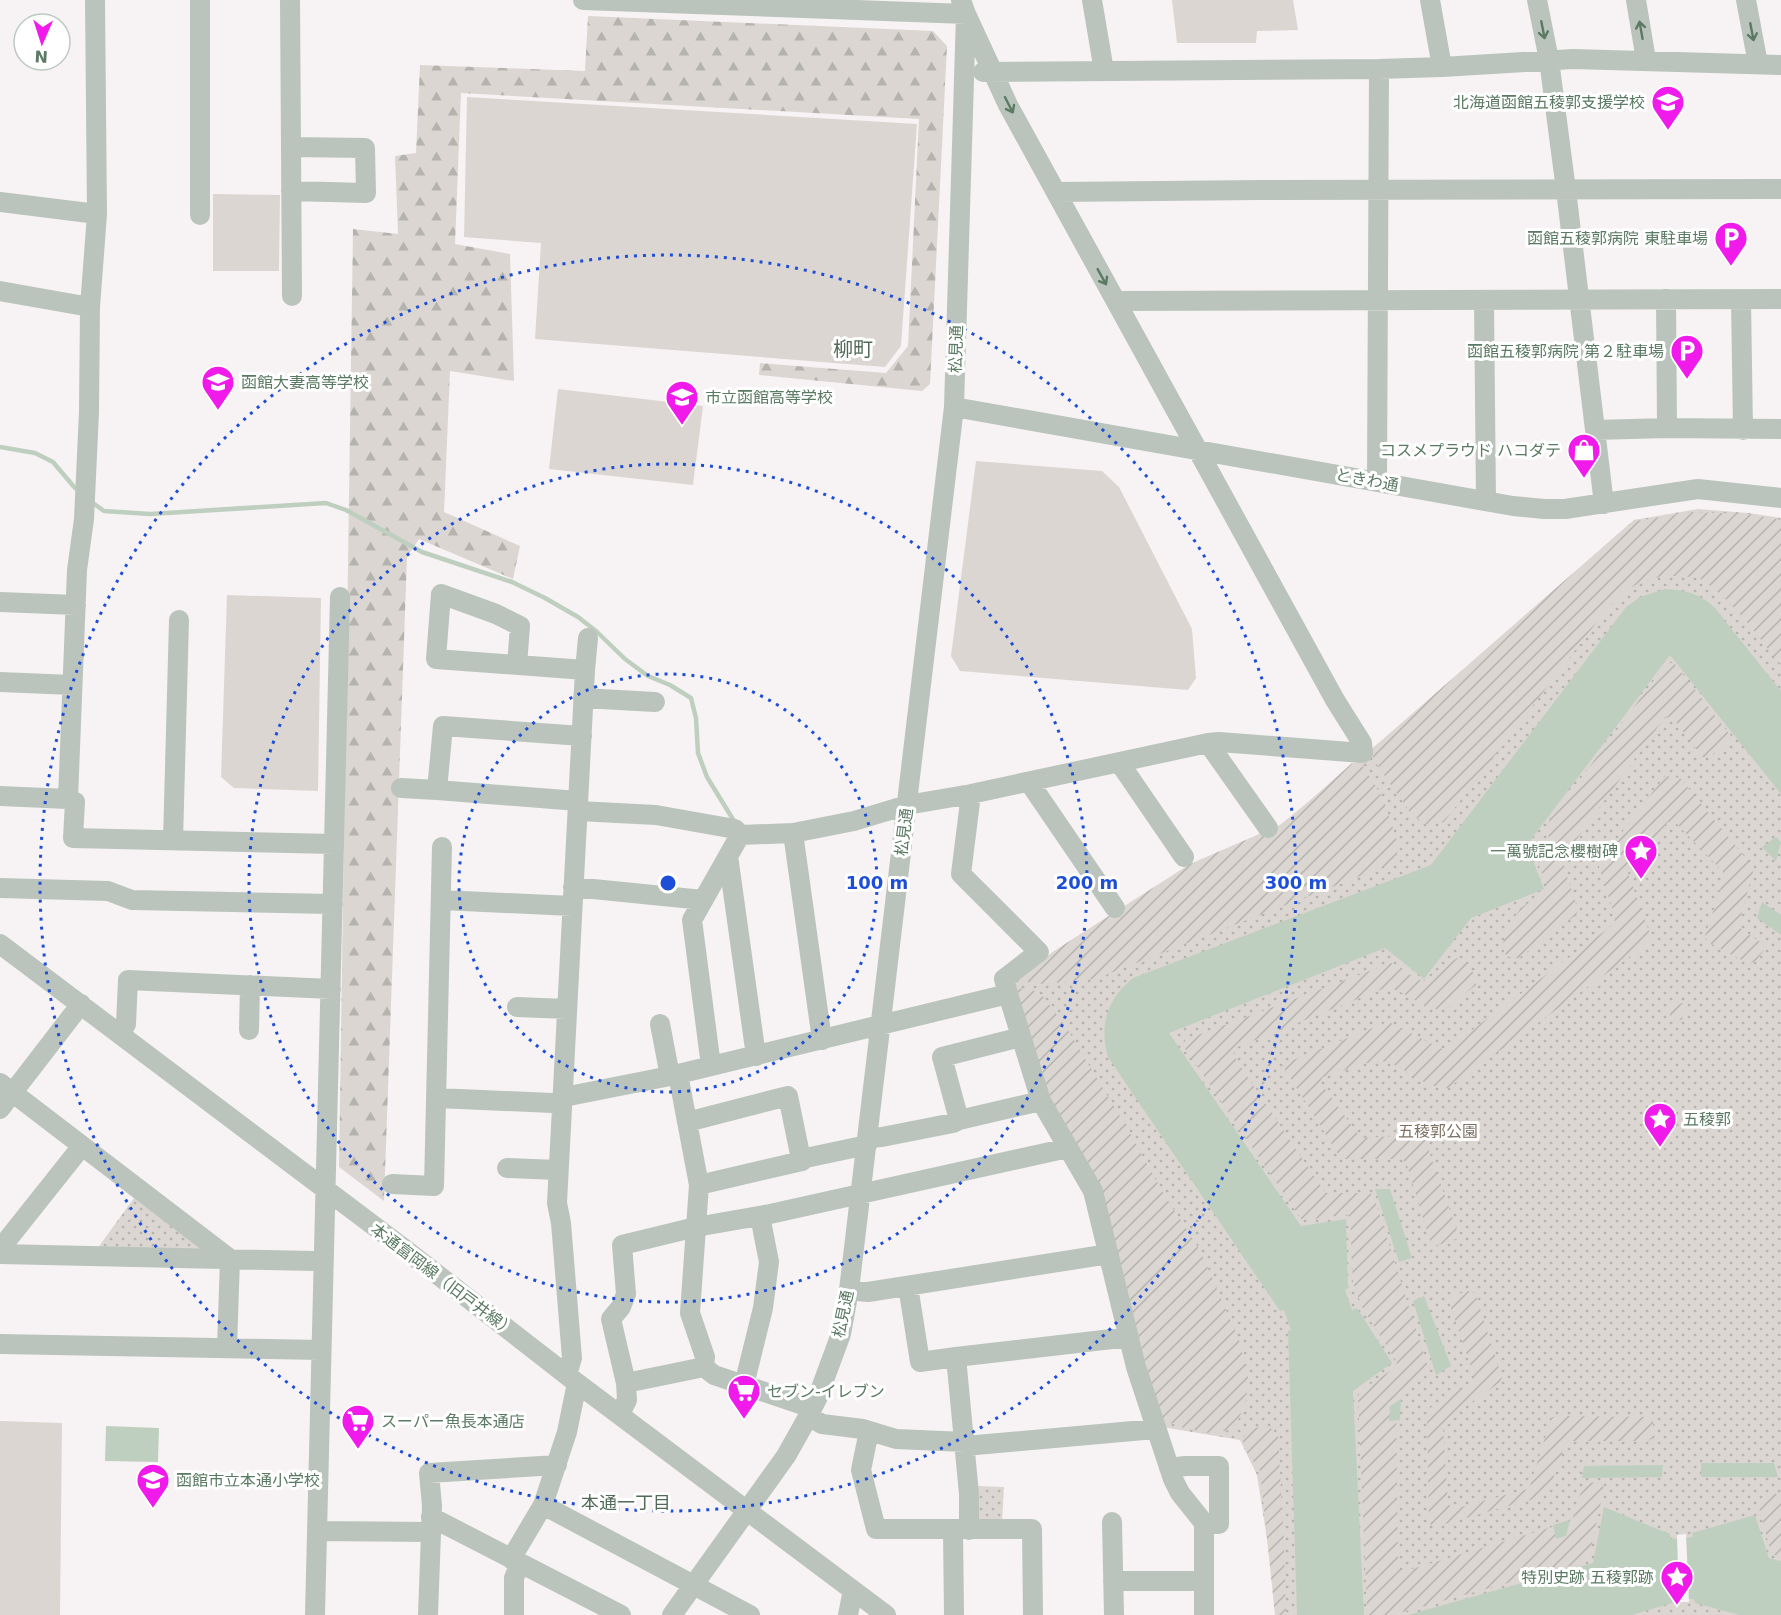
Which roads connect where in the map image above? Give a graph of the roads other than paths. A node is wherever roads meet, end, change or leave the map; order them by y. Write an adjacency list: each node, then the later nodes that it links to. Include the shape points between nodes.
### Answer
1 (94, 0): 28 (street)
2 (200, 0): 29 (street)
3 (290, 0): 21 (street)
4 (582, 0): 10 (street)
5 (1092, 0): 20 (street)
6 (1430, 0): 16 (street)
7 (1537, 0): 12 (street, one-way to 12)
8 (1635, 0): 13 (street, one-way to 8)
9 (1746, 0): 14 (street, one-way to 14)
10 (629, 1): 11 (street)
11 (963, 7): 18 (street, 松見通); 19 (street)
12 (1549, 60): 13 (street); 16 (street); 24 (street)
13 (1646, 60): 14 (street)
14 (1758, 64): 15 (street)
15 (1781, 65)
16 (1442, 67): 17 (street)
17 (1378, 69): 20 (street); 23 (street)
18 (965, 72): 19 (street); 40 (street, 松見通)
19 (993, 72): 20 (street); 26 (street, one-way to 26)
20 (1104, 72)
21 (291, 147): 25 (street); 25 (street, via 365,148 366,193)
22 (1781, 189): 24 (street)
23 (1377, 190): 24 (street); 26 (street); 35 (street)
24 (1566, 190): 36 (street)
25 (291, 191): 31 (street)
26 (1056, 192): 37 (street, one-way to 37)
27 (0, 202): 28 (street)
28 (97, 214): 39 (street)
29 (200, 215)
30 (0, 291): 39 (street)
31 (292, 296)
32 (1666, 299): 33 (street); 36 (street); 41 (street)
33 (1741, 299): 34 (street); 44 (street)
34 (1781, 299)
35 (1378, 300): 37 (street); 38 (street); 46 (street)
36 (1579, 300): 38 (street); 43 (street)
37 (1116, 301): 45 (street)
38 (1484, 301): 48 (street)
39 (90, 307): 52 (street, via 84,519)
40 (954, 407): 45 (street, ときわ通); 70 (street, 松見通)
41 (1667, 428): 43 (street); 44 (street)
42 (1781, 429): 44 (street)
43 (1595, 430): 49 (street)
44 (1743, 430)
45 (1197, 449): 46 (street, ときわ通); 62 (street, via 1362,743 1364,753)
46 (1377, 482): 48 (street, ときわ通)
47 (1781, 498): 49 (street, ときわ通, via 1698,489)
48 (1486, 501): 49 (street, ときわ通, via 1544,509)
49 (1604, 504)
50 (340, 597): 76 (street)
51 (0, 602): 52 (street)
52 (76, 605): 58 (street)
53 (179, 620): 75 (street)
54 (588, 638): 56 (street)
55 (517, 665): 55 (street, via 435,659 441,594 520,626); 56 (street)
56 (585, 670): 59 (street)
57 (0, 682): 58 (street)
58 (72, 685): 69 (street)
59 (583, 698): 60 (street); 61 (street)
60 (655, 702)
61 (582, 736): 66 (street, via 443,726); 71 (street)
62 (1208, 743): 63 (street); 72 (street)
63 (1119, 762): 64 (street); 79 (street)
64 (1029, 782): 67 (street); 85 (street)
65 (401, 788): 66 (street)
66 (437, 790): 71 (street)
67 (971, 794): 70 (street); 89 (street, via 961,874 1039,952 1004,979)
68 (0, 796): 69 (street)
69 (68, 799): 75 (street, via 75,802 73,838)
70 (907, 805): 73 (street); 94 (street, 松見通)
71 (578, 806): 74 (street, via 656,815 735,830); 81 (street)
72 (1268, 828)
73 (793, 833): 74 (street); 98 (street)
74 (740, 835): 78 (street)
75 (173, 841): 76 (street)
76 (334, 844): 84 (street)
77 (442, 846): 82 (street)
78 (728, 856): 83 (street); 99 (street)
79 (1184, 857)
80 (0, 888): 84 (street, via 108,891 132,900)
81 (573, 897): 82 (street); 83 (street); 92 (street)
82 (442, 900): 103 (street)
83 (703, 900): 100 (street, via 692,920)
84 (333, 904): 88 (street)
85 (1115, 908)
86 (0, 944): 90 (street, 本通富岡線（旧戸井線）)
87 (250, 986): 88 (street); 95 (street); 96 (street, via 128,980 126,1024)
88 (331, 989): 117 (street)
89 (1008, 994): 94 (street); 97 (street)
90 (81, 1004): 96 (street, 本通富岡線（旧戸井線）); 102 (street)
91 (517, 1007): 92 (street)
92 (567, 1009): 105 (street)
93 (660, 1024): 101 (street)
94 (881, 1025): 98 (street); 109 (street, 松見通)
95 (249, 1030)
96 (120, 1034): 117 (street, 本通富岡線（旧戸井線）)
97 (1022, 1037): 104 (street); 107 (street, via 942,1057)
98 (822, 1040): 99 (street)
99 (756, 1056): 100 (street)
100 (711, 1066): 101 (street)
101 (674, 1075): 105 (street, via 569,1096); 108 (street)
102 (6, 1088): 106 (street); 110 (street)
103 (437, 1098): 105 (street); 115 (street, via 434,1186)
104 (1041, 1101): 107 (street); 111 (street)
105 (561, 1104): 114 (street)
106 (0, 1109)
107 (958, 1120): 109 (street)
108 (687, 1122): 112 (street, via 788,1096); 116 (street)
109 (867, 1141): 112 (street); 118 (street, 松見通)
110 (82, 1146): 121 (street); 124 (street)
111 (1068, 1148): 118 (street); 123 (street, via 1093,1191)
112 (801, 1159): 116 (street)
113 (507, 1168): 114 (street)
114 (558, 1170): 134 (street, via 556,1203 561,1224)
115 (392, 1184)
116 (699, 1185): 120 (street)
117 (325, 1191): 131 (street); 134 (street, 本通富岡線（旧戸井線）)
118 (861, 1194): 119 (street); 127 (street, 松見通)
119 (760, 1216): 120 (street); 136 (street, via 769,1262 763,1308)
120 (696, 1227): 133 (street, via 690,1313 705,1357); 135 (street, via 622,1245 626,1294 611,1318)
121 (0, 1249)
122 (0, 1254): 124 (street)
123 (1109, 1254): 126 (street); 128 (street)
124 (230, 1259): 125 (street); 130 (street)
125 (315, 1261)
126 (908, 1286): 127 (street, via 868,1292); 132 (street, via 920,1362)
127 (849, 1290): 137 (street, 松見通, via 841,1334)
128 (1129, 1337): 132 (street); 139 (street)
129 (0, 1344): 130 (street)
130 (227, 1348): 131 (street)
131 (321, 1350): 150 (street)
132 (956, 1357): 141 (street)
133 (704, 1367): 135 (street); 136 (street, via 714,1375)
134 (572, 1379): 138 (street, 本通富岡線（旧戸井線）); 142 (street, via 567,1432)
135 (626, 1383): 138 (street, via 627,1400)
136 (744, 1385): 137 (street)
137 (810, 1412): 140 (street, via 822,1424); 145 (street, 松見通, via 786,1456)
138 (620, 1414): 145 (street, 本通富岡線（旧戸井線）)
139 (1155, 1429): 141 (street); 143 (street)
140 (869, 1431): 141 (street, via 896,1439); 149 (street, via 861,1470 876,1529)
141 (965, 1444): 149 (street, via 969,1494)
142 (557, 1465): 144 (street); 147 (street, via 429,1473)
143 (1169, 1468): 148 (street, via 1180,1492); 148 (street, via 1219,1466 1219,1524)
144 (543, 1505): 151 (street); 154 (street)
145 (748, 1510): 154 (street, 松見通); 155 (street, 本通富岡線（旧戸井線）)
146 (1112, 1522): 152 (street)
147 (430, 1524): 150 (street); 151 (street); 157 (street)
148 (1204, 1524): 153 (street)
149 (961, 1530): 164 (street); 165 (street, via 1032,1529)
150 (318, 1531): 156 (street)
151 (515, 1561): 158 (street); 159 (street)
152 (1113, 1581): 153 (street); 166 (street)
153 (1204, 1581): 167 (street)
154 (694, 1585): 160 (street, 松見通); 161 (street)
155 (853, 1590): 162 (street); 163 (street, 本通富岡線（旧戸井線）)
156 (315, 1615)
157 (428, 1615)
158 (514, 1615)
159 (621, 1615)
160 (672, 1615)
161 (750, 1615)
162 (848, 1615)
163 (886, 1615)
164 (954, 1615)
165 (1033, 1615)
166 (1114, 1615)
167 (1204, 1615)

